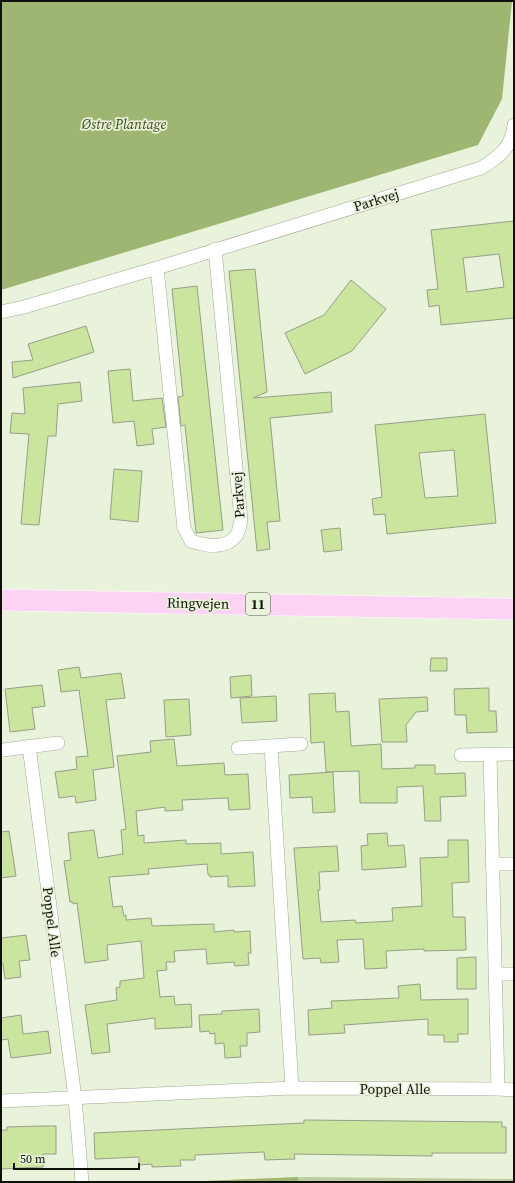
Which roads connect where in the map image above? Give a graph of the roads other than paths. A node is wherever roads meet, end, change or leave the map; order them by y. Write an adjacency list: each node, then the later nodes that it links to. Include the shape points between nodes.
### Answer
1 (514, 124): 2 (street, Parkvej, via 507,147 496,159 481,168)
2 (215, 249): 3 (street, Parkvej); 3 (street, Parkvej, via 241,520 236,535 224,544 205,546 191,541 184,528)
3 (157, 268): 4 (street, Parkvej)
4 (1, 312)
5 (1, 600): 6 (main road, Ringvejen / 11)
6 (514, 609)
7 (58, 743): 9 (street)
8 (301, 744): 10 (street)
9 (29, 746): 12 (street); 23 (street, Poppel Alle)
10 (271, 746): 11 (street); 20 (street)
11 (238, 748)
12 (3, 750)
13 (490, 754): 14 (street); 15 (street); 16 (street)
14 (514, 754)
15 (461, 755)
16 (492, 864): 17 (street); 18 (street)
17 (514, 864)
18 (495, 974): 19 (street); 21 (street)
19 (514, 974)
20 (292, 1088): 21 (street, Poppel Alle); 23 (street, Poppel Alle)
21 (498, 1089): 22 (street, Poppel Alle)
22 (514, 1090)
23 (75, 1098): 24 (street, Poppel Alle); 25 (street)
24 (1, 1102)
25 (82, 1182)

